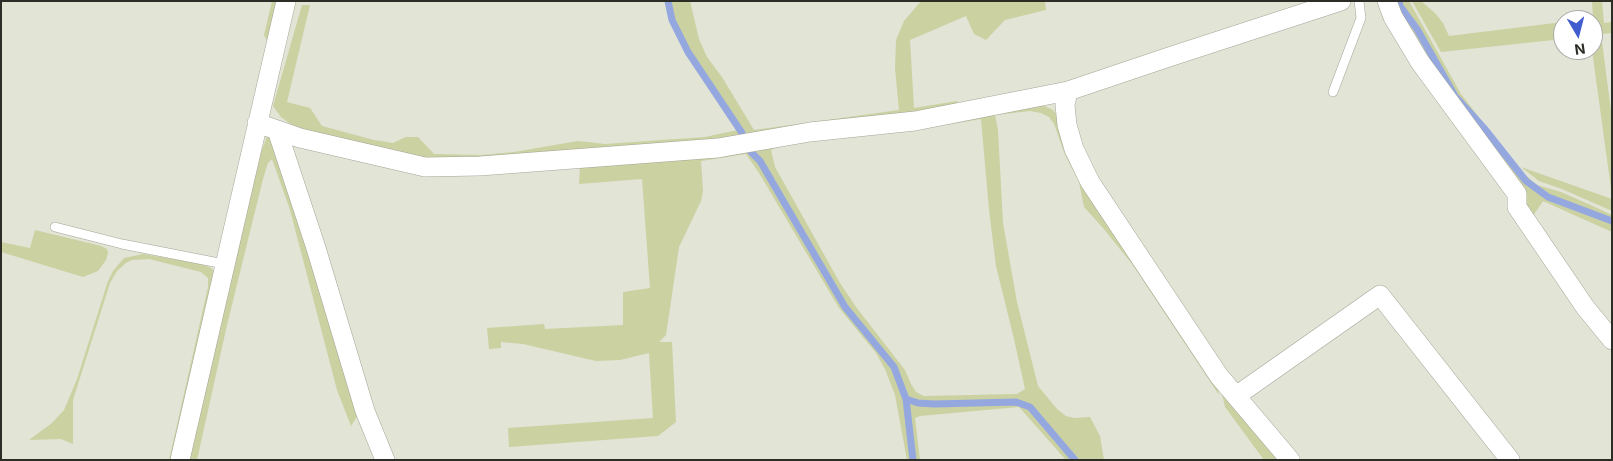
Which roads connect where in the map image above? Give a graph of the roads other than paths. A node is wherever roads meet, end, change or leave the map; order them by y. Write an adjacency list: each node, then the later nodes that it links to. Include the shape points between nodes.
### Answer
1 (286, 1): 7 (street)
2 (1340, 1): 5 (street)
3 (1359, 1): 6 (lane, via 1360,18)
4 (1386, 1): 11 (street, via 1392,17 1420,62 1517,194 1517,207)
5 (1068, 91): 8 (street, via 915,121 810,132 718,148 480,166 425,166 338,148); 12 (street, via 1067,125 1074,150 1090,182 1219,376)
6 (1333, 92)
7 (257, 123): 8 (street); 10 (street)
8 (277, 130): 14 (street, via 365,411)
9 (55, 227): 10 (lane)
10 (224, 264): 13 (street)
11 (1612, 340)
12 (1236, 396): 15 (street); 16 (street, via 1380,295)
13 (180, 460)
14 (385, 460)
15 (1290, 460)
16 (1510, 460)

